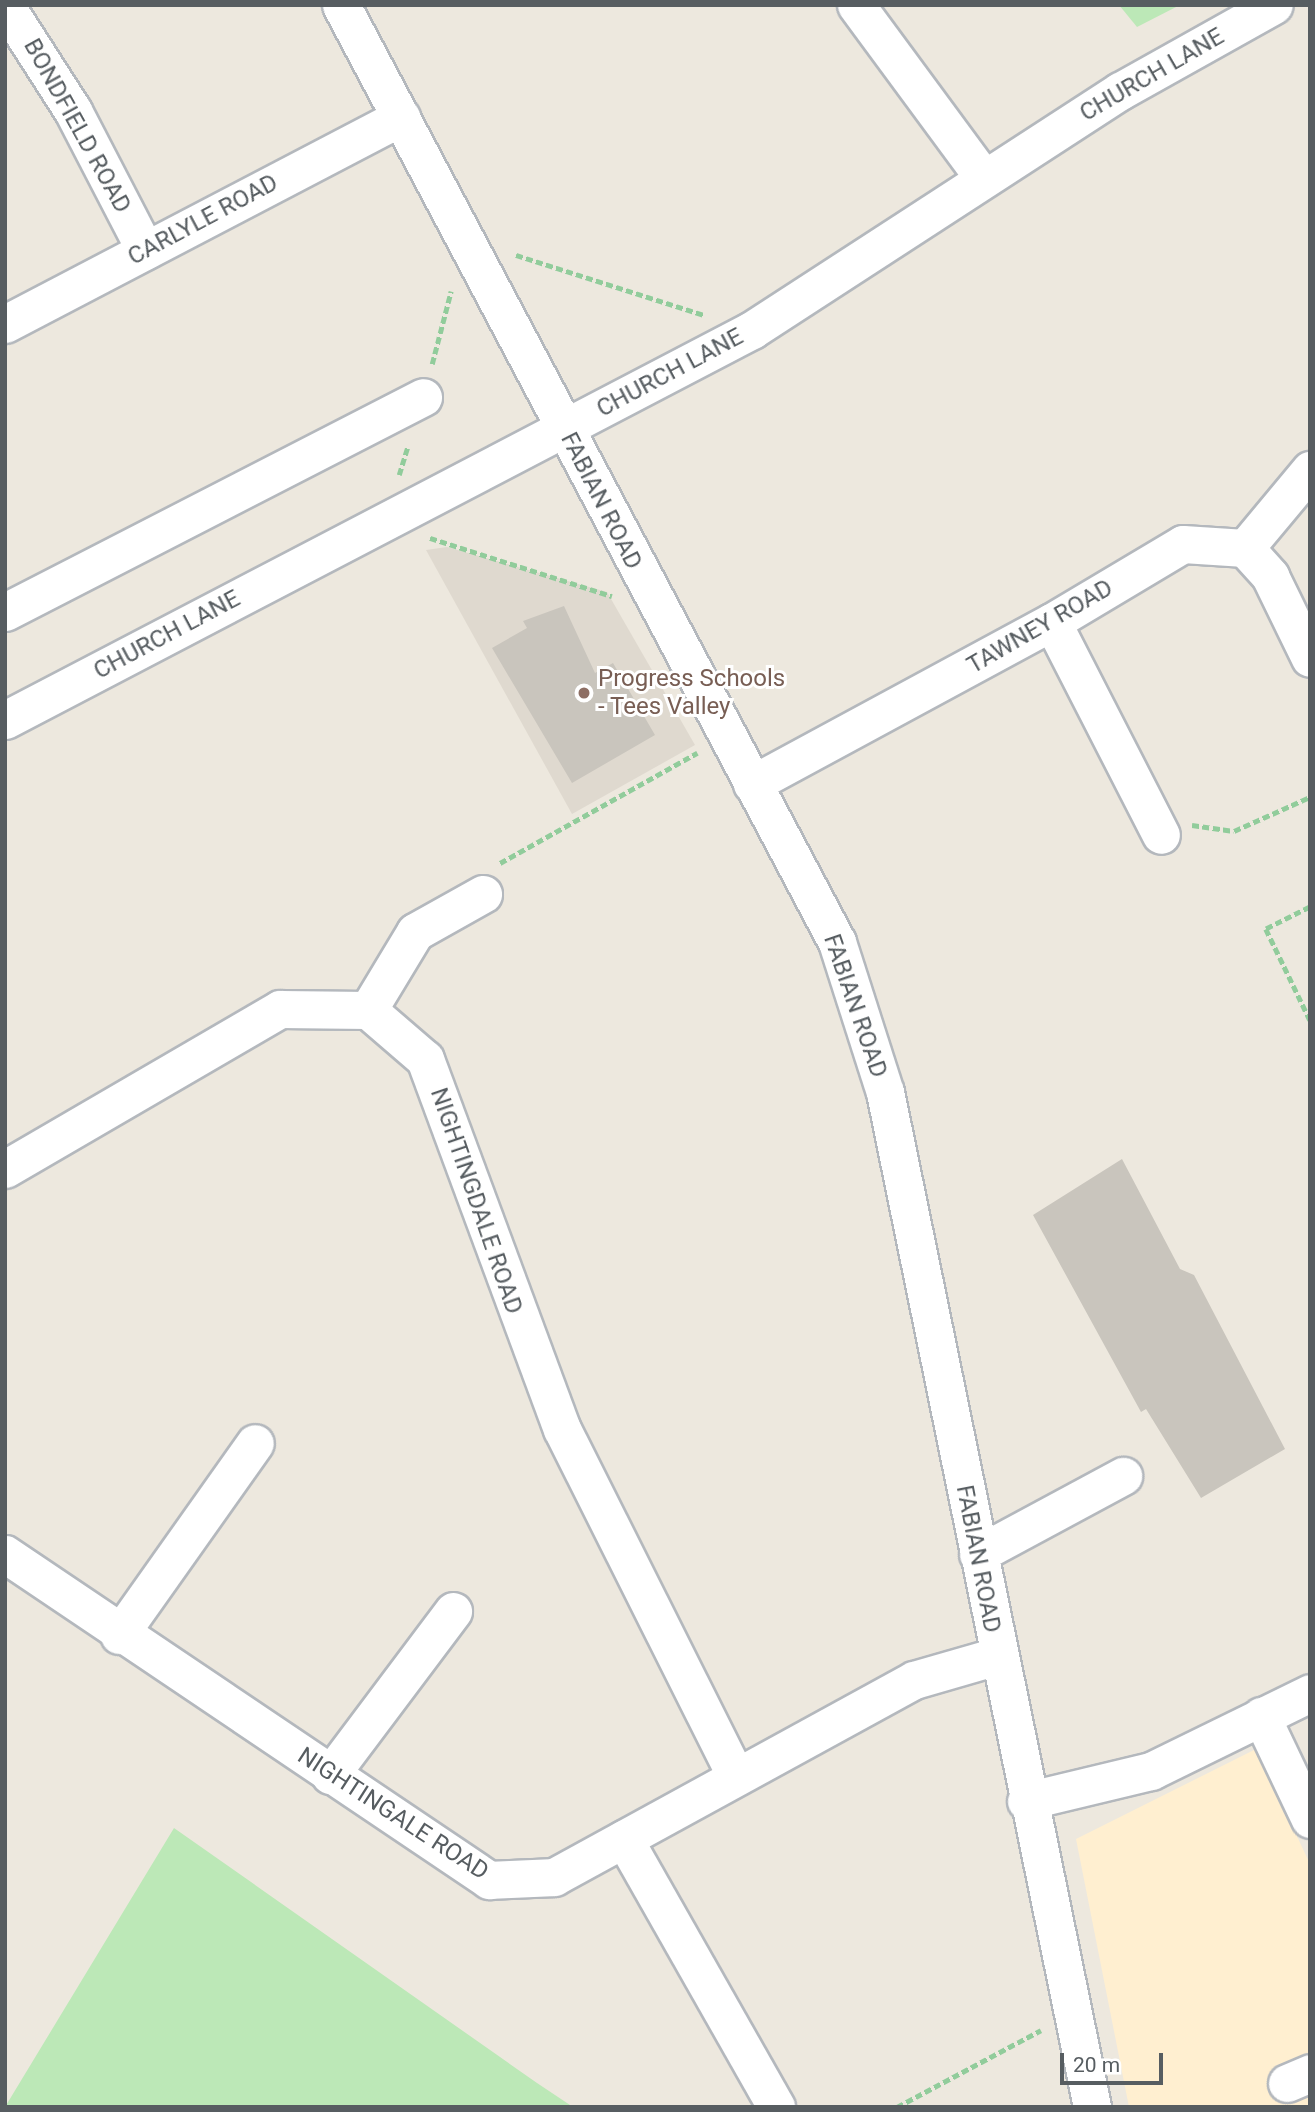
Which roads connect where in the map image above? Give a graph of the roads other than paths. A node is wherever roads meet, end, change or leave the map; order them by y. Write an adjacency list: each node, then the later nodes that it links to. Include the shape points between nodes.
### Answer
1 (5, 5): 7 (street, BONDFIELD ROAD, via 73,111)
2 (341, 5): 5 (street, FABIAN ROAD)
3 (856, 5): 6 (street)
4 (1274, 5): 6 (street, CHURCH LANE)
5 (401, 117): 7 (street, CARLYLE ROAD); 10 (street, FABIAN ROAD)
6 (983, 177): 10 (street, CHURCH LANE, via 785,310)
7 (145, 250): 8 (street, CARLYLE ROAD)
8 (5, 324)
9 (424, 397): 13 (street)
10 (564, 429): 16 (street, CHURCH LANE); 17 (street, FABIAN ROAD)
11 (1310, 470): 12 (street)
12 (1245, 548): 14 (street, TAWNEY ROAD, via 1182,544); 15 (street, via 1270,576)
13 (5, 612)
14 (1052, 622): 17 (street, TAWNEY ROAD); 18 (street)
15 (1310, 658)
16 (5, 720)
17 (751, 784): 25 (street, FABIAN ROAD, via 837,942 885,1092)
18 (1161, 835)
19 (483, 894): 20 (street, via 415,932)
20 (368, 1010): 21 (street, via 280,1009); 32 (street, NIGHTINGDALE ROAD, via 425,1059 562,1429)
21 (5, 1169)
22 (255, 1443): 27 (street)
23 (1123, 1476): 25 (street)
24 (5, 1553): 27 (street, NIGHTINGALE ROAD)
25 (978, 1554): 28 (street, FABIAN ROAD)
26 (453, 1611): 31 (street)
27 (119, 1635): 31 (street, NIGHTINGALE ROAD)
28 (997, 1656): 32 (street, NIGHTINGALE ROAD, via 914,1680); 33 (street, FABIAN ROAD)
29 (1310, 1693): 30 (street)
30 (1261, 1716): 33 (street, via 1151,1771); 34 (street)
31 (330, 1775): 35 (street, NIGHTINGALE ROAD, via 489,1880 554,1877)
32 (736, 1776): 35 (street, NIGHTINGALE ROAD)
33 (1026, 1801): 37 (street, FABIAN ROAD)
34 (1310, 1819)
35 (624, 1839): 36 (street)
36 (776, 2107)
37 (1092, 2107)

